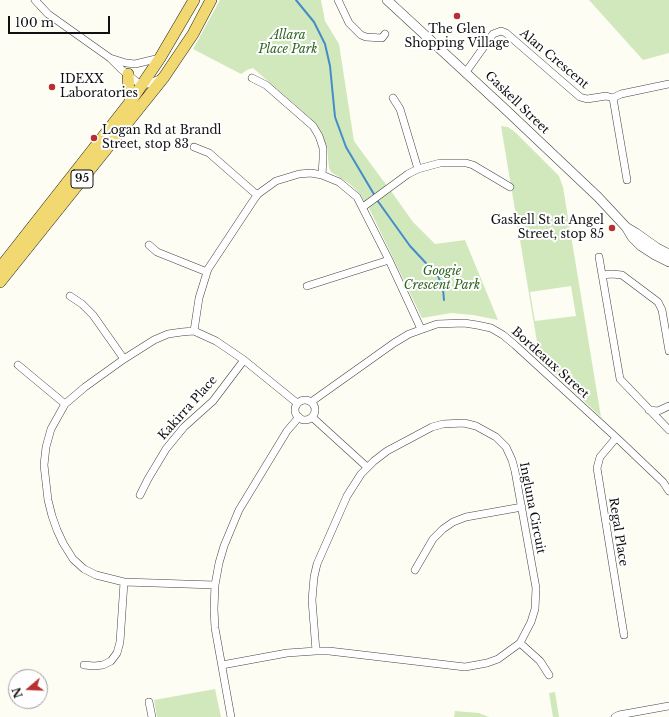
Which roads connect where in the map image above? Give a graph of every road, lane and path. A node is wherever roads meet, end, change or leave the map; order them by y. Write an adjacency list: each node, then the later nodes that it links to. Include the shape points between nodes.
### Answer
1 (35, 0): 7 (street, via 50,16)
2 (194, 0): 8 (main road, 95)
3 (211, 0): 11 (main road, 95, via 193,34)
4 (338, 0): 6 (street, via 349,23 361,35 382,38)
5 (387, 0): 9 (street, Gaskell Street)
6 (385, 34)
7 (110, 58): 8 (street, via 135,64); 10 (street)
8 (160, 58): 13 (main road, 95)
9 (466, 72): 16 (street, Alan Crescent, via 488,41 496,32 501,31 580,97); 25 (street, Gaskell Street)
10 (128, 74): 13 (street); 17 (main road)
11 (164, 77): 13 (street); 34 (main road, 95)
12 (252, 78): 20 (street, via 266,85 313,126 323,148)
13 (143, 84): 17 (main road, 95)
14 (669, 84): 16 (street, Alan Crescent)
15 (393, 98): 19 (street, via 400,109)
16 (613, 98): 21 (street)
17 (131, 101): 31 (main road, 95)
18 (194, 147): 23 (street, via 209,153)
19 (418, 169): 22 (street, via 440,163 466,163); 24 (street)
20 (322, 175): 23 (street, via 298,174 287,177 276,181); 24 (street, via 349,189)
21 (627, 180)
22 (510, 187)
23 (258, 195): 32 (street)
24 (363, 207): 29 (street)
25 (626, 227): 27 (street, Gaskell Street); 30 (street, Gaskell Street, via 641,246)
26 (149, 245): 32 (street, via 157,252)
27 (669, 254)
28 (599, 256): 33 (street)
29 (389, 260): 35 (street); 37 (street)
30 (669, 262)
31 (0, 268)
32 (207, 272): 38 (street, via 199,298)
33 (602, 275): 39 (street, via 622,275 658,302 662,310); 47 (street, via 620,380)
34 (0, 282)
35 (308, 286)
36 (70, 296): 40 (street, via 93,315)
37 (421, 329): 43 (street, Bordeaux Street, via 394,343); 51 (street, Bordeaux Street, via 437,324 464,323 490,328 515,344)
38 (194, 331): 40 (street, via 168,334); 41 (street, via 216,341)
39 (669, 351)
40 (124, 359): 45 (street)
41 (244, 360): 44 (street); 54 (street, Kakirra Place, via 213,401 184,427 166,449)
42 (18, 365): 45 (street)
43 (311, 402): 44 (street, via 306,400); 49 (street, via 315,411)
44 (297, 403): 48 (street, via 295,409)
45 (65, 404): 57 (street, via 46,447 45,485 52,516 73,559 96,575)
46 (669, 406): 47 (street, via 658,411)
47 (649, 410): 50 (street)
48 (299, 417): 49 (street, via 304,420); 58 (street, via 287,431 239,510 224,546)
49 (312, 417): 52 (street)
50 (669, 430)
51 (616, 438): 53 (street, Bordeaux Street, via 663,482); 59 (street, Regal Place, via 600,457 597,468)
52 (368, 467): 55 (street, Ingluna Circuit, via 387,451 432,427 452,422 476,426 496,437 506,447 515,471); 61 (street, Ingluna Circuit, via 347,496 314,577 312,600)
53 (669, 491)
54 (140, 495)
55 (522, 507): 56 (street, via 466,517 453,522 433,539); 60 (street, Ingluna Circuit, via 536,588 535,609)
56 (415, 570)
57 (124, 582): 58 (street); 62 (street, via 117,653 111,661 103,665)
58 (215, 586): 63 (street, via 215,628)
59 (624, 635)
60 (520, 643): 61 (street, Ingluna Circuit, via 498,659 465,667); 64 (street, via 540,661)
61 (316, 651): 63 (street, Ingluna Circuit, via 287,653)
62 (84, 665)
63 (222, 665): 68 (street)
64 (549, 675)
65 (149, 702): 67 (street)
66 (669, 706): 69 (street)
67 (152, 717)
68 (231, 717)
69 (615, 717)

